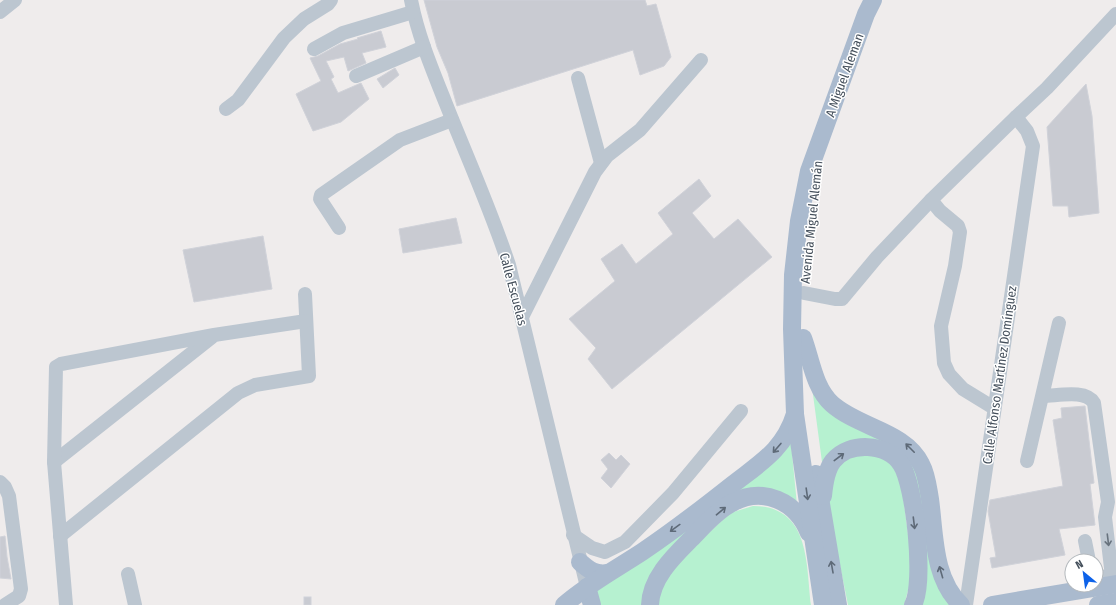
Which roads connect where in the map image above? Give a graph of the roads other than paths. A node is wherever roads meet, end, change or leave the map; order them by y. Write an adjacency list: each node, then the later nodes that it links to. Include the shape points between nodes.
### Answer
1 (15, 0): 5 (street)
2 (331, 0): 12 (street, via 304,19 284,38 238,100)
3 (873, 0): 15 (main road, A Miguel Aleman, via 834,101)
4 (412, 6): 7 (street, Calle Escuelas); 8 (street, via 343,33)
5 (0, 12)
6 (1116, 14): 13 (street, via 1047,88)
7 (424, 47): 10 (street); 14 (street, Calle Escuelas)
8 (314, 49)
9 (702, 60): 16 (street, via 640,130)
10 (356, 76)
11 (578, 78): 16 (street)
12 (226, 109)
13 (1016, 117): 17 (street); 28 (street, Calle Alfonso Martínez Domínguez, via 1033,146)
14 (452, 120): 19 (street, via 400,140 321,195 320,199); 22 (street, Calle Escuelas, via 500,240)
15 (818, 151): 18 (main road, Avenida Miguel Alemán, via 817,173)
16 (601, 163): 22 (street)
17 (931, 200): 20 (street, via 877,257 842,299); 28 (street, via 940,212 958,226 960,232 941,326 944,363 949,374 963,389)
18 (804, 222): 20 (main road, Avenida Miguel Alemán); 30 (main road, Avenida Miguel Alemán, via 792,303)
19 (339, 228)
20 (804, 293): 26 (main road, Avenida Miguel Alemán)
21 (305, 294): 23 (street)
22 (522, 317): 37 (street, Calle Escuelas)
23 (306, 321): 25 (street); 38 (street, via 309,376 255,385 238,393)
24 (1060, 323): 27 (street)
25 (214, 335): 32 (street); 32 (street, via 57,366)
26 (803, 338): 35 (main road, Avenida Miguel Alemán, via 804,390); 57 (main road, one-way to 26, via 950,592 937,558 928,487 918,458 906,444 856,421 831,404 818,384)
27 (1043, 396): 31 (street); 34 (street, via 1084,395 1092,399)
28 (994, 408): 58 (street, Calle Alfonso Martínez Domínguez)
29 (741, 411): 37 (street, via 677,489 625,542 605,552 588,546)
30 (795, 414): 40 (main road, Avenida Miguel Alemán, one-way to 40); 44 (main road, one-way to 44, via 787,435 770,456 711,502)
31 (1027, 461)
32 (54, 462): 38 (street)
33 (0, 482): 48 (street, via 9,496 21,588 19,596)
34 (1108, 502): 36 (street); 46 (street, one-way to 46, via 1105,517)
35 (821, 505): 55 (main road, Avenida Miguel Alemán, one-way to 35); 56 (main road, one-way to 56, via 827,474 838,456 859,448 877,448 885,451 900,464 907,481 915,522 919,562 920,574)
36 (1116, 516)
37 (573, 535): 42 (street, Calle Escuelas)
38 (60, 536): 49 (street)
39 (1086, 541): 41 (street)
40 (814, 544): 53 (main road, one-way to 40, via 656,580 679,551 702,527 731,503 745,497 763,496 790,505 801,516); 54 (main road, Avenida Miguel Alemán)
41 (1088, 553)
42 (580, 562): 44 (main road, via 594,572); 47 (street, Calle Escuelas)
43 (128, 574): 50 (street)
44 (608, 574): 47 (main road)
45 (1104, 581): 46 (street)
46 (1115, 586): 59 (main road); 60 (main road); 61 (main road)
47 (587, 587): 51 (main road); 52 (main road)
48 (4, 605)
49 (66, 605)
50 (135, 605)
51 (564, 605)
52 (592, 605)
53 (650, 605)
54 (823, 605)
55 (838, 605)
56 (913, 605)
57 (961, 605)
58 (966, 605)
59 (992, 605)
60 (1051, 605)
61 (1098, 605)

